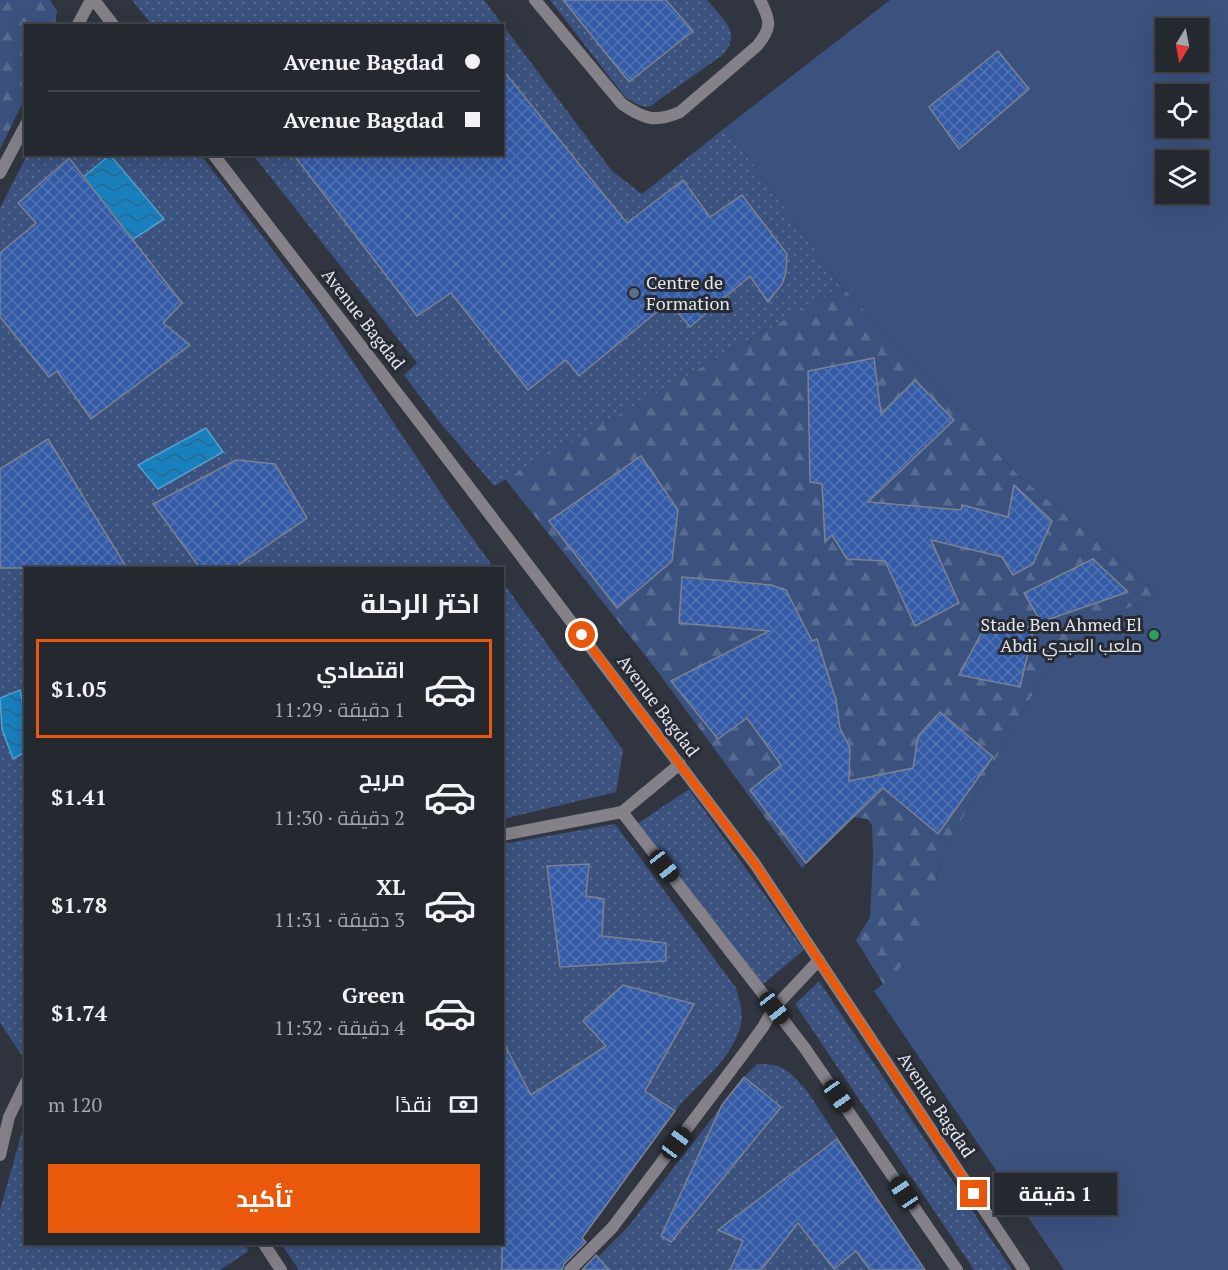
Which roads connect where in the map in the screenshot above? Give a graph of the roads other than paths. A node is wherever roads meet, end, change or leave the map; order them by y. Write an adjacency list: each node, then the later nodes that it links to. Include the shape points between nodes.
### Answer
1 (92, 0): 4 (street); 5 (street)
2 (535, 0): 3 (street, via 622,104 639,116 665,119 680,112 767,34 769,20)
3 (760, 0)
4 (78, 24)
5 (112, 24)
6 (24, 128): 8 (street)
7 (215, 156): 9 (street, Avenue Bagdad)
8 (0, 173)
9 (680, 764): 10 (street); 12 (street, Avenue Bagdad, via 755,864)
10 (622, 812): 11 (street); 13 (street)
11 (504, 835)
12 (819, 960): 13 (street); 20 (street, Avenue Bagdad)
13 (774, 1008): 18 (street, via 612,1228); 19 (street)
14 (24, 1086): 15 (street, via 9,1117)
15 (0, 1155)
16 (265, 1245): 17 (street)
17 (281, 1270)
18 (570, 1270)
19 (957, 1270)
20 (1024, 1270)

